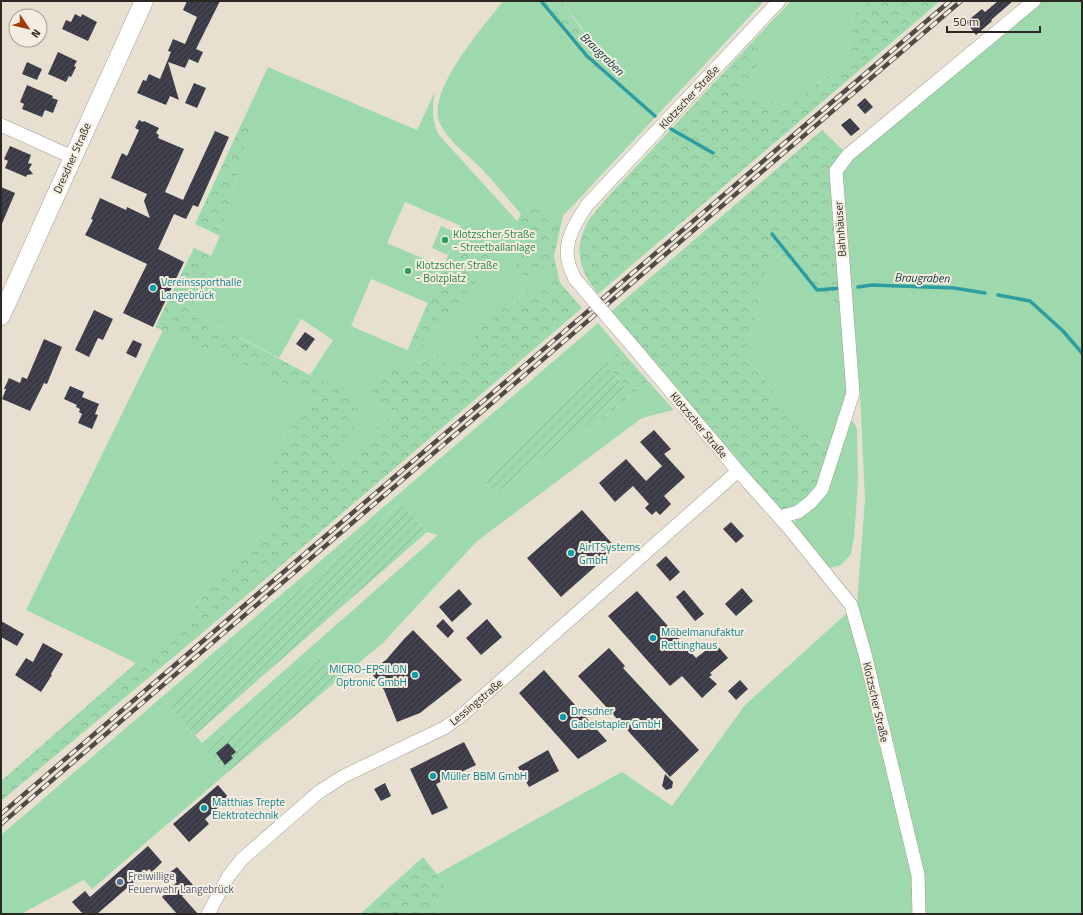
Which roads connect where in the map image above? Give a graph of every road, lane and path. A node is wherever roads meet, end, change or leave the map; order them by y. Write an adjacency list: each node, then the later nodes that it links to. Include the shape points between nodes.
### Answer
1 (144, 1): 5 (main road, Dresdner Straße)
2 (779, 1): 7 (street, Klotzscher Straße, bridge, via 587,205 575,223 568,243 568,263 575,279)
3 (1034, 1): 8 (street, Bahnhäuser, via 848,155 836,171 853,393 822,489 798,512)
4 (1, 125): 5 (street)
5 (72, 157): 6 (main road, Dresdner Straße)
6 (1, 316)
7 (738, 471): 8 (street, Klotzscher Straße); 9 (street, Lessingstraße, via 461,716 444,728 344,776 319,792 242,860 228,877)
8 (779, 516): 10 (street, Klotzscher Straße, via 851,605 918,875)
9 (208, 914)
10 (920, 914)

